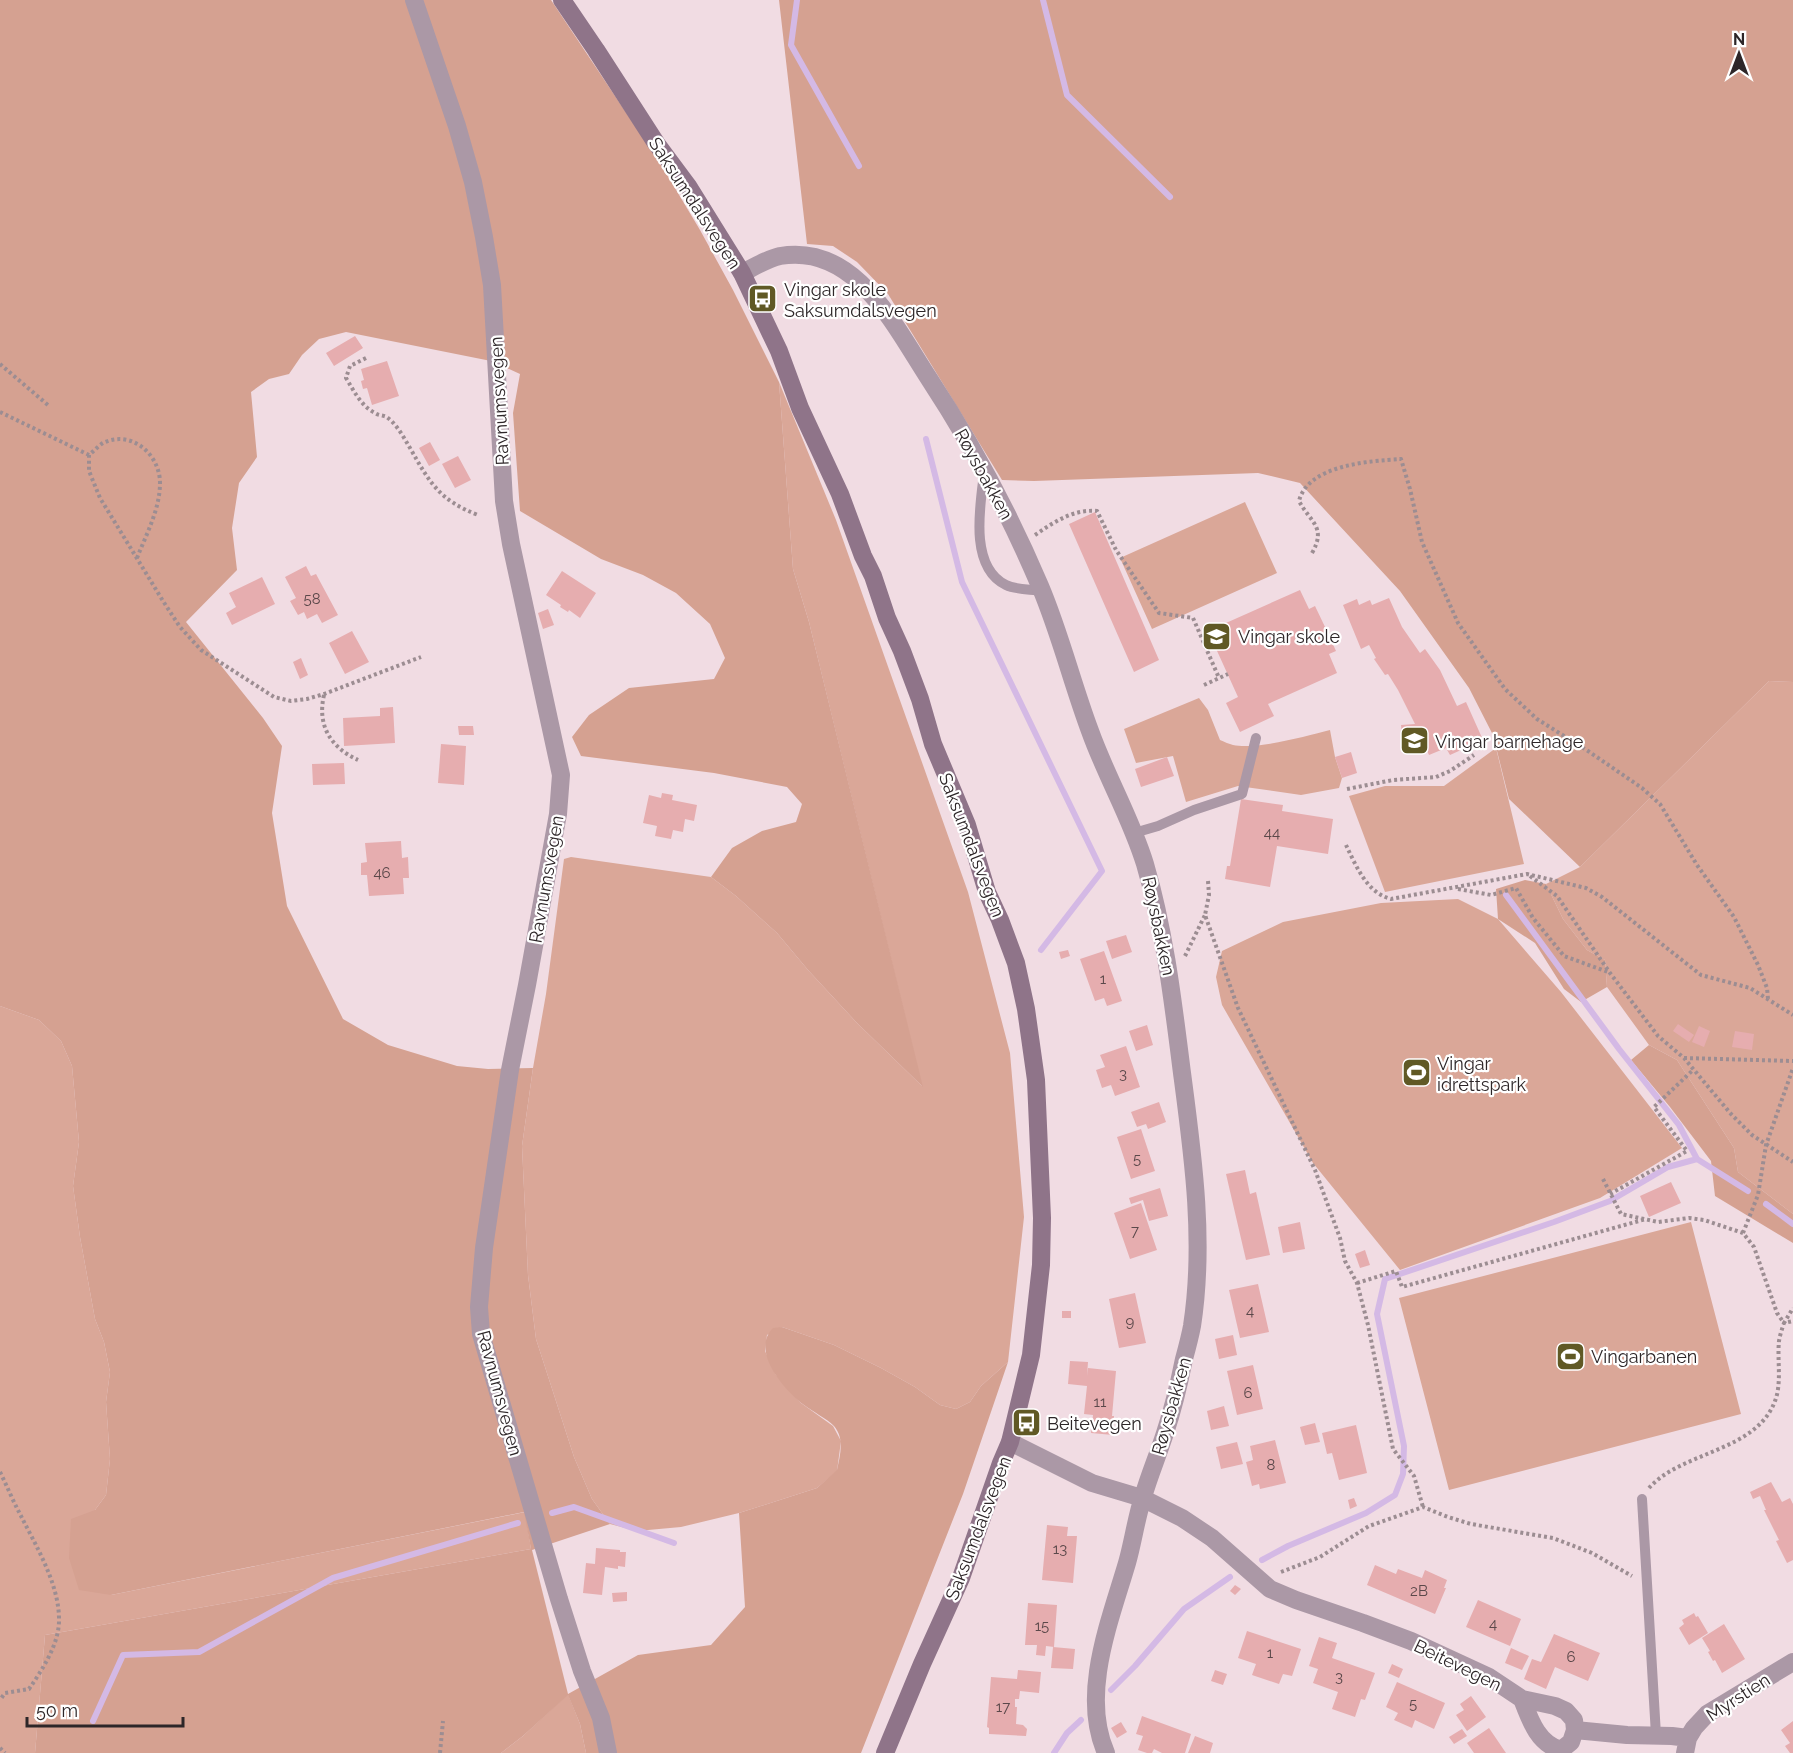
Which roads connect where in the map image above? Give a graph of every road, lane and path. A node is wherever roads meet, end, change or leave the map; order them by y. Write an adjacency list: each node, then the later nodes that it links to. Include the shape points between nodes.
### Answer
1 (414, 0): 66 (street, Ravnumsvegen, via 457,126 484,237 492,285 504,501 561,775 558,814 510,1070 479,1307 482,1334 559,1599 601,1718)
2 (562, 0): 3 (main road, Saksumdalsvegen)
3 (742, 273): 9 (street, Røysbakken, via 775,257 802,254 823,259 850,274 888,316 947,406); 48 (main road, Saksumdalsvegen, via 779,351 873,576 1016,963 1036,1080 1042,1218 1031,1355)
4 (366, 358): 10 (path, via 350,366 346,378 355,394 365,407 387,417 444,498)
5 (0, 364): 6 (path)
6 (49, 406)
7 (0, 412): 8 (path)
8 (89, 455): 13 (path, via 89,471 100,498); 13 (path, via 103,443 120,438 138,443 151,455 159,471 157,508)
9 (984, 474): 11 (street, Røysbakken); 14 (lane, via 979,514 985,561 994,577 1007,586)
10 (478, 515)
11 (1021, 543): 14 (street, Røysbakken); 17 (path, via 1064,517 1097,511 1116,550 1159,613 1193,618)
12 (1312, 553): 32 (path, via 1319,537 1317,527 1299,501 1308,484 1324,473 1348,466 1401,459 1422,542 1458,623 1505,689 1537,719 1660,804 1734,917 1758,965)
13 (137, 558): 19 (path, via 180,627 201,650 274,697 291,701)
14 (1042, 591): 24 (street, Røysbakken, via 1091,734)
15 (421, 657): 19 (path)
16 (1228, 674): 17 (path)
17 (1219, 678): 18 (path)
18 (1204, 685)
19 (324, 694): 22 (path, via 321,708 325,732 338,748)
20 (1256, 738): 24 (lane, via 1242,794)
21 (1474, 755): 23 (path, via 1436,777)
22 (358, 760)
23 (1347, 789)
24 (1134, 833): 30 (street, Røysbakken, via 1159,915)
25 (1346, 845): 28 (path, via 1357,868 1382,897 1391,899)
26 (1527, 874): 28 (path); 31 (path, via 1557,896); 32 (path, via 1586,888 1701,975 1750,988)
27 (1208, 881): 29 (path)
28 (1454, 888): 31 (path, via 1491,895 1516,888 1533,918 1564,956)
29 (1205, 915): 30 (path, via 1185,956); 44 (path, via 1238,1008 1315,1170 1345,1261)
30 (1166, 958): 50 (street, Røysbakken, via 1190,1129 1197,1275 1192,1327 1178,1391)
31 (1610, 973): 34 (path, via 1658,1036)
32 (1768, 999): 33 (path)
33 (1793, 1015)
34 (1684, 1058): 35 (path); 37 (path)
35 (1793, 1061)
36 (1793, 1068): 38 (path)
37 (1693, 1070): 38 (path, via 1731,1114); 41 (path, via 1654,1107 1687,1151)
38 (1767, 1145): 39 (path); 43 (path, via 1758,1195)
39 (1793, 1162)
40 (1603, 1179): 41 (path)
41 (1612, 1198): 42 (path, via 1621,1214)
42 (1646, 1219): 43 (path, via 1704,1220); 44 (path, via 1402,1287 1396,1271)
43 (1743, 1233): 47 (path, via 1754,1247)
44 (1357, 1283): 52 (path, via 1393,1449 1414,1476)
45 (1793, 1308): 47 (path)
46 (1793, 1321): 47 (path)
47 (1784, 1323): 51 (path, via 1775,1400 1767,1416 1742,1438 1662,1476)
48 (1010, 1442): 50 (street, Beitevegen, via 1092,1483); 67 (main road, Saksumdalsvegen, via 961,1578)
49 (0, 1472): 57 (path, via 46,1568 59,1622 44,1668 29,1689 5,1693)
50 (1142, 1498): 53 (street, Beitevegen, via 1192,1524); 68 (street, Røysbakken, via 1100,1656 1097,1721)
51 (1642, 1499): 54 (lane)
52 (1423, 1507): 53 (path, via 1369,1526 1320,1557); 54 (path, via 1471,1524 1553,1538 1630,1573)
53 (1257, 1578): 56 (street, Beitevegen, via 1270,1590 1457,1662)
54 (1647, 1593): 60 (lane)
55 (1793, 1662): 61 (street, Myrstien, via 1707,1714 1694,1728)
56 (1522, 1699): 59 (street, Beitevegen, via 1566,1711 1574,1720); 63 (street, Beitevegen, via 1542,1740)
57 (0, 1700)
58 (443, 1721): 65 (path)
59 (1575, 1730): 60 (street); 63 (street, Beitevegen, via 1571,1742)
60 (1656, 1735): 61 (street)
61 (1686, 1746)
62 (0, 1748): 64 (path)
63 (1560, 1751)
64 (5, 1753)
65 (440, 1753)
66 (608, 1753)
67 (885, 1753)
68 (1106, 1753)

